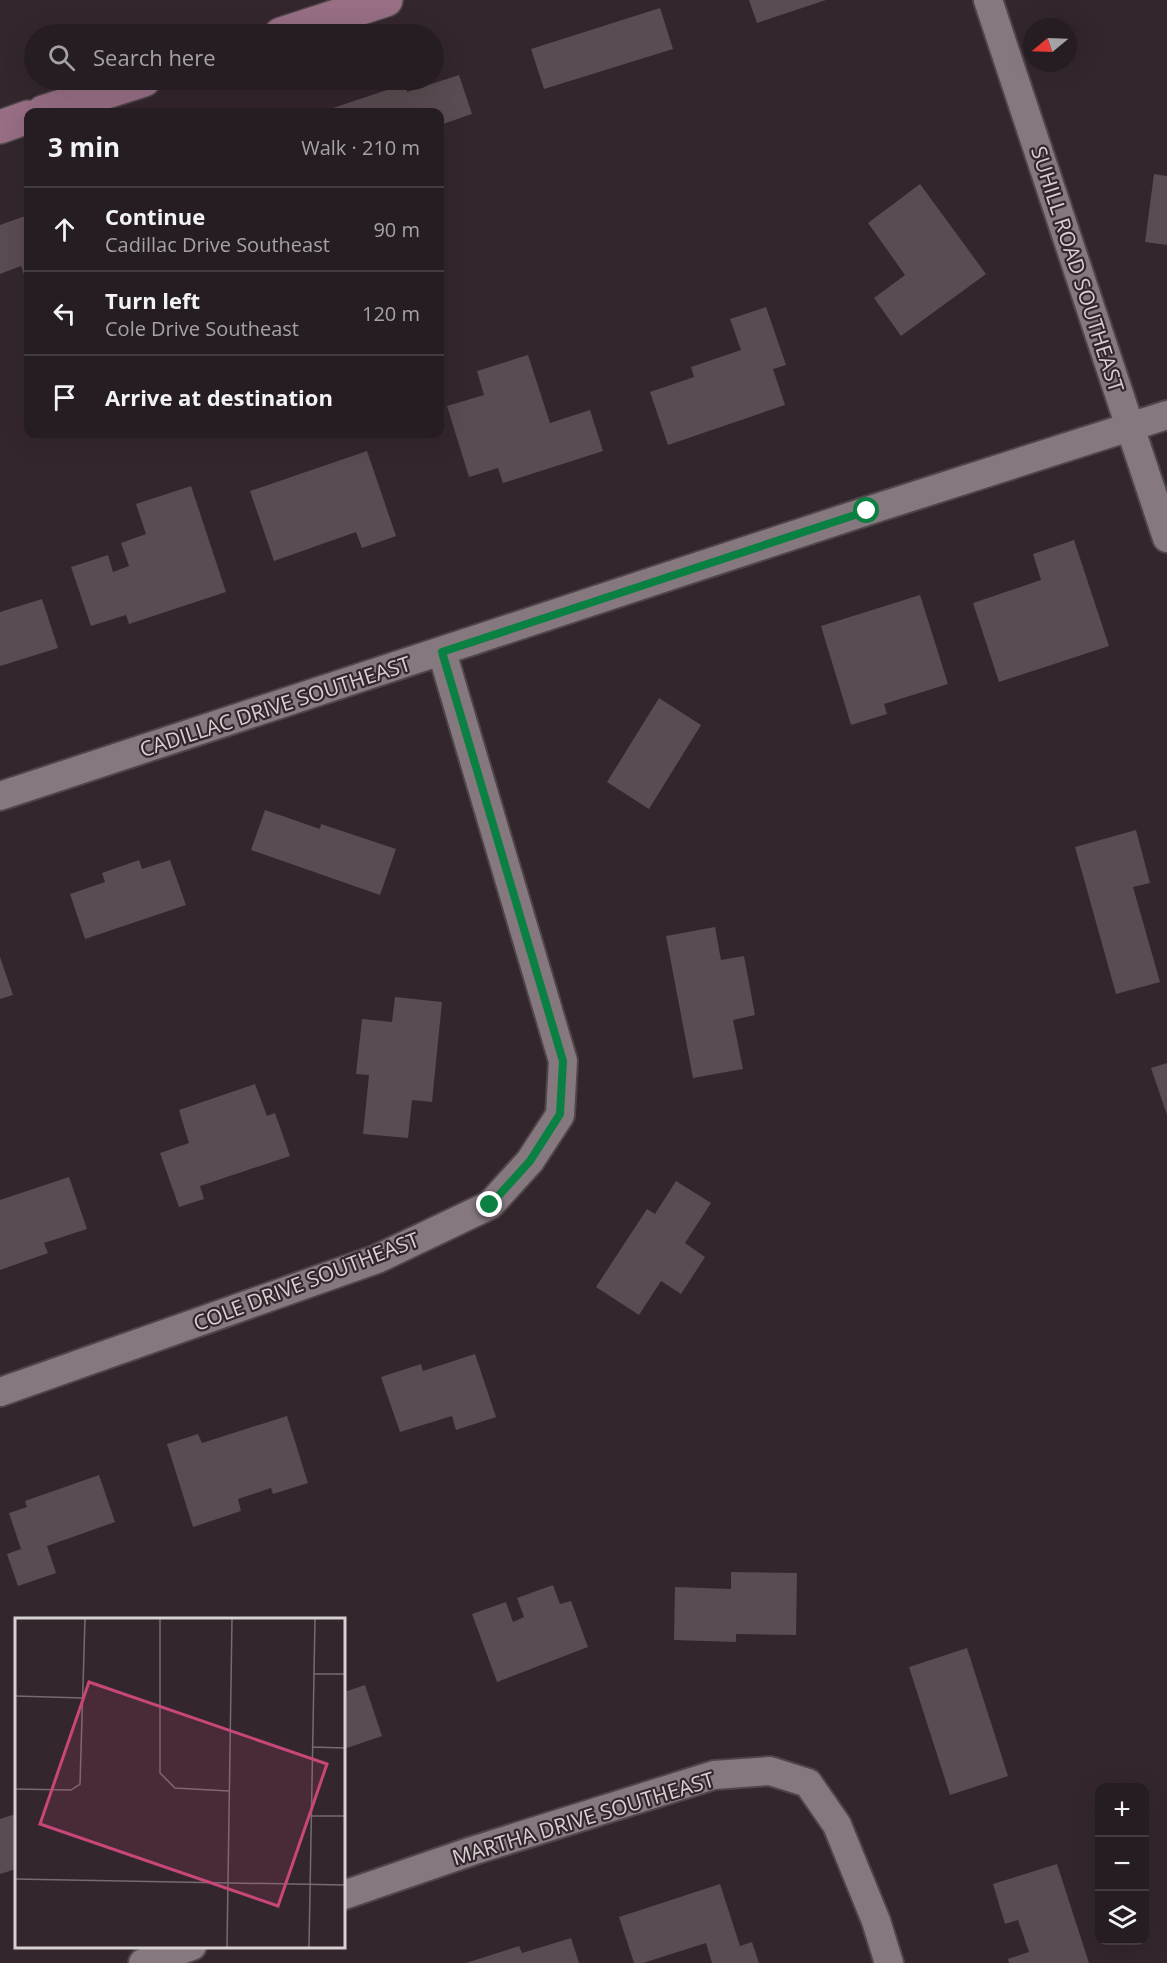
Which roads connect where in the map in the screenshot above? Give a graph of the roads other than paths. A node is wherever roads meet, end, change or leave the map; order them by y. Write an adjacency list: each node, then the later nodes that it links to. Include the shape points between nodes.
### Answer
1 (386, 0): 3 (street)
2 (988, 0): 9 (street, SUHILL ROAD SOUTHEAST)
3 (312, 24)
4 (112, 90): 5 (street)
5 (56, 108)
6 (24, 118): 7 (street)
7 (0, 126)
8 (1167, 416): 9 (street, CADILLAC DRIVE SOUTHEAST)
9 (1131, 427): 10 (street, SUHILL ROAD SOUTHEAST); 11 (street, CADILLAC DRIVE SOUTHEAST)
10 (1167, 538)
11 (442, 652): 12 (street, CADILLAC DRIVE SOUTHEAST); 13 (street, COLE DRIVE SOUTHEAST, via 563,1061 560,1114 530,1161 490,1205 377,1259)
12 (0, 796)
13 (0, 1392)
14 (345, 1895): 17 (street, MARTHA DRIVE SOUTHEAST, via 714,1775 770,1772 808,1783 837,1825)
15 (189, 1948): 16 (street)
16 (143, 1963)
17 (889, 1963)

